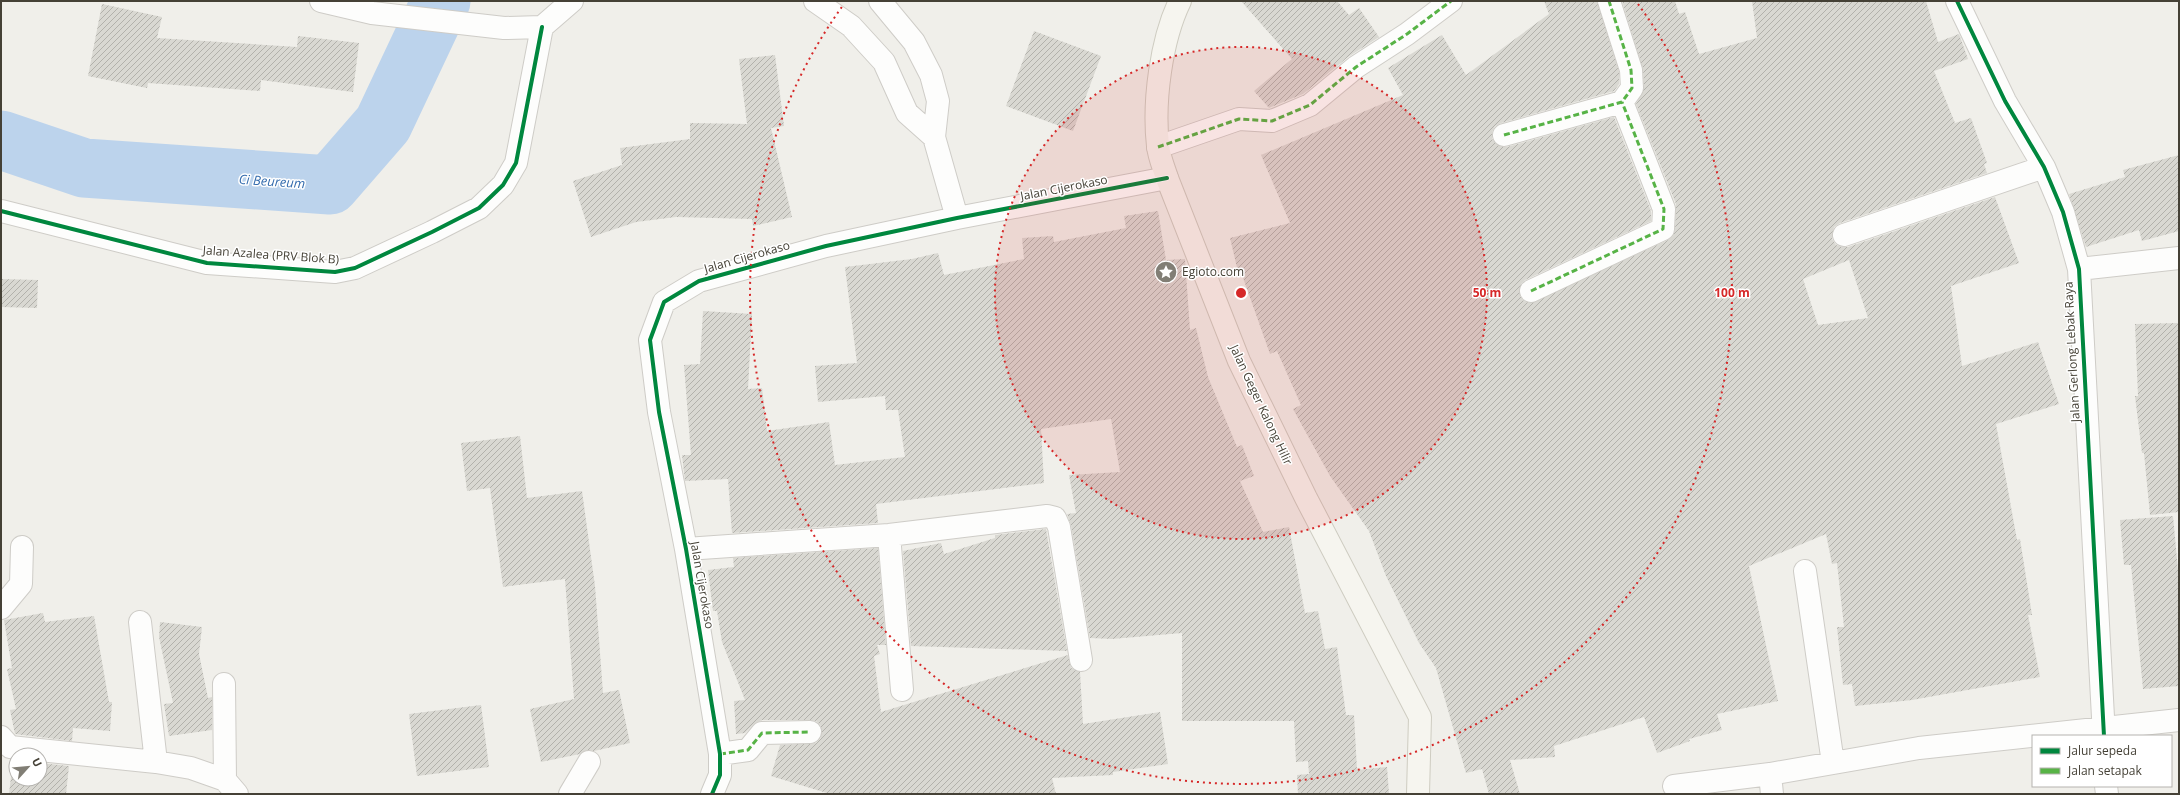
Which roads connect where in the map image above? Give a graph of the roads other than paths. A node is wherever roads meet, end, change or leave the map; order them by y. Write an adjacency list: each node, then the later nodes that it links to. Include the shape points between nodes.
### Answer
1 (321, 1): 9 (street)
2 (572, 1): 10 (street)
3 (815, 1): 13 (street, via 851,26 884,62 907,113)
4 (880, 1): 13 (street, via 914,42 931,75 938,101)
5 (1180, 1): 14 (main road, Jalan Geger Kalong Hilir, via 1171,19 1156,98)
6 (1451, 1): 14 (street, via 1356,67 1310,105 1272,121 1239,119)
7 (1609, 1): 11 (street, via 1631,70 1632,88)
8 (1957, 1): 15 (street, Jalan Gerlong Lebak Raya, via 2005,101)
9 (368, 8): 10 (street, via 504,28)
10 (542, 27): 17 (street, Jalan Azalea (PRV Blok B), via 516,163 503,185 479,208 355,268 335,272 207,263)
11 (1622, 102): 12 (street); 22 (street, via 1664,209 1662,229)
12 (1504, 135)
13 (934, 137): 18 (street)
14 (1158, 147): 16 (main road, Jalan Geger Kalong Hilir)
15 (2044, 167): 19 (street); 21 (street, Jalan Gerlong Lebak Raya, via 2063,212)
16 (1167, 178): 18 (street, Jalan Cijerokaso); 47 (main road, Jalan Geger Kalong Hilir, via 1238,361 1420,717)
17 (1, 211)
18 (957, 218): 25 (street, Jalan Cijerokaso, via 826,246 741,268 699,281 664,302 650,340 659,412)
19 (1844, 235)
20 (2179, 258): 21 (street)
21 (2078, 269): 34 (street, Jalan Gerlong Lebak Raya)
22 (1531, 291)
23 (889, 535): 25 (street); 29 (street, via 1047,516 1055,518 1059,527); 31 (street)
24 (22, 547): 27 (street, via 21,584)
25 (686, 549): 38 (street, Jalan Cijerokaso)
26 (1805, 571): 41 (street)
27 (1, 608)
28 (140, 622): 39 (street)
29 (1081, 660)
30 (224, 684): 44 (street)
31 (902, 690)
32 (2179, 720): 34 (street)
33 (810, 732): 38 (street, via 762,733 748,750)
34 (2104, 732): 35 (street)
35 (2069, 735)
36 (1, 737): 39 (street, via 10,746)
37 (2032, 738): 41 (street, via 1919,748)
38 (720, 754): 46 (street, Jalan Cijerokaso, via 720,775)
39 (156, 762): 44 (street, via 191,768)
40 (590, 762): 45 (street)
41 (1833, 763): 42 (street)
42 (1771, 784): 43 (street)
43 (1674, 786)
44 (231, 787)
45 (570, 794)
46 (712, 794)
47 (1418, 794)

